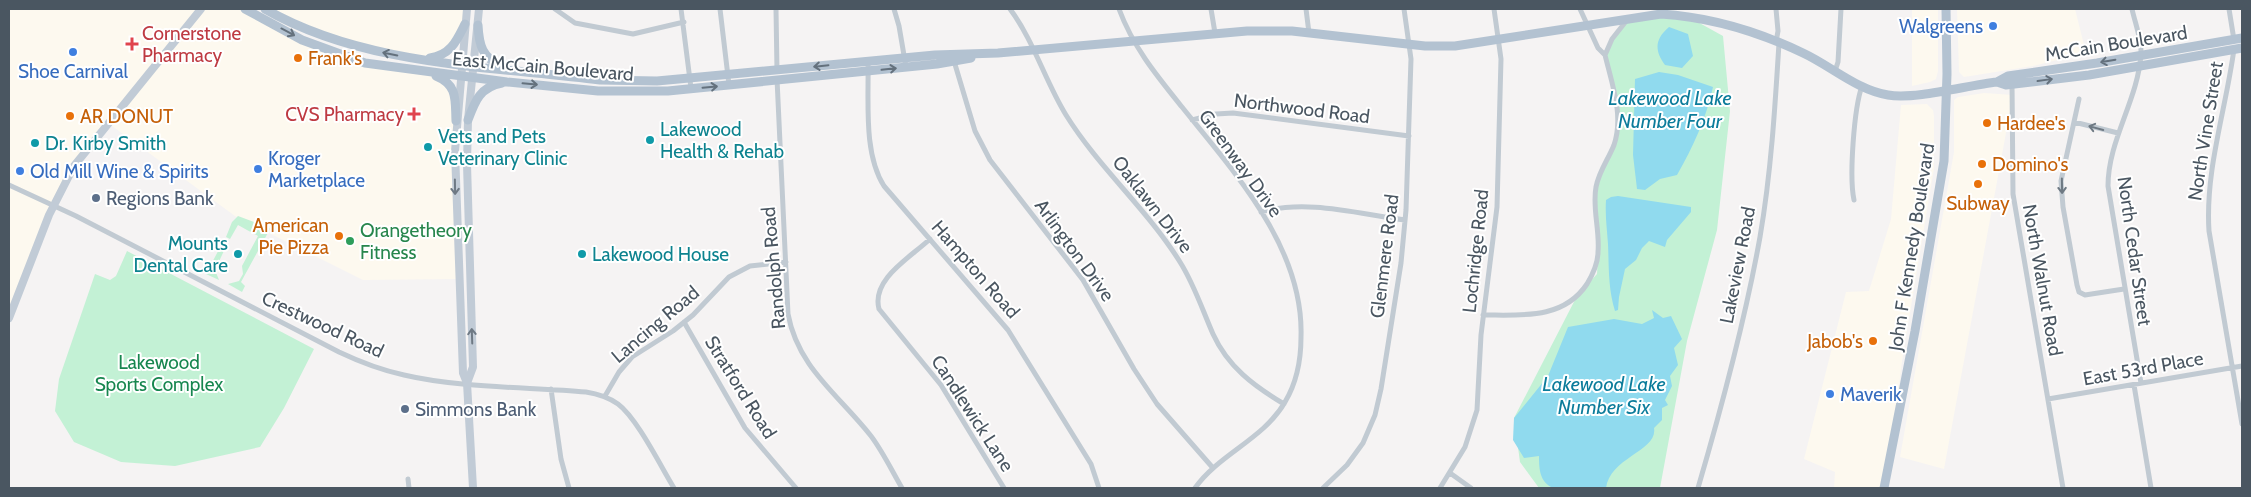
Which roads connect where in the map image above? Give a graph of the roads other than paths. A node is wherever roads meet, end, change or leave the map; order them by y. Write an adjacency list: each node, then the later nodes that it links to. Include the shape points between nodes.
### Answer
1 (201, 9): 74 (street, via 80,158)
2 (245, 9): 49 (main road, East McCain Boulevard, one-way to 49, via 326,50 365,63)
3 (265, 9): 42 (main road, East McCain Boulevard, one-way to 3, via 344,43)
4 (467, 9): 27 (street)
5 (479, 9): 29 (street)
6 (555, 9): 26 (street, via 576,23 633,34)
7 (681, 9): 26 (street)
8 (720, 9): 54 (street)
9 (776, 9): 51 (street, Randolph Road)
10 (894, 9): 45 (street)
11 (1010, 9): 38 (street, Oaklawn Drive)
12 (1120, 9): 33 (street, Greenway Drive)
13 (1210, 9): 30 (street)
14 (1306, 9): 31 (street)
15 (1404, 9): 36 (street, Glenmere Road)
16 (1494, 9): 34 (street, Lochridge Road)
17 (1580, 9): 28 (street)
18 (1776, 9): 35 (street, Lakeview Road)
19 (1840, 9): 53 (street)
20 (1946, 9): 64 (main road, John F Kennedy Boulevard)
21 (2132, 9): 41 (street, North Cedar Street)
22 (2229, 9): 32 (street, North Vine Street)
23 (1660, 11): 24 (main road, East McCain Boulevard); 25 (main road, East McCain Boulevard)
24 (1685, 12): 35 (main road, East McCain Boulevard)
25 (1630, 18): 28 (main road, East McCain Boulevard); 40 (street, via 1612,39)
26 (684, 22): 57 (street)
27 (465, 24): 42 (main road, via 456,44 436,57); 46 (street)
28 (1588, 24): 34 (main road, East McCain Boulevard); 40 (street, via 1598,48)
29 (478, 25): 47 (street); 50 (main road, via 479,43 484,54 491,61)
30 (1215, 33): 31 (main road, East McCain Boulevard, via 1268,30); 33 (main road, East McCain Boulevard)
31 (1309, 33): 36 (main road, East McCain Boulevard)
32 (2238, 39): 37 (street, North Vine Street); 41 (main road, McCain Boulevard)
33 (1133, 40): 38 (main road, East McCain Boulevard); 67 (street, Greenway Drive)
34 (1499, 40): 36 (main road, East McCain Boulevard, via 1456,46); 80 (street, Lochridge Road, via 1497,207)
35 (1778, 42): 53 (main road, East McCain Boulevard); 108 (street, Lakeview Road, via 1760,235 1716,428)
36 (1410, 45): 71 (street, Glenmere Road)
37 (2238, 49): 48 (main road, McCain Boulevard); 84 (street, North Vine Street, via 2210,186 2208,214)
38 (1033, 50): 39 (main road, East McCain Boulevard); 91 (street, Oaklawn Drive, via 1056,98 1077,131 1180,261 1226,356 1254,385)
39 (998, 53): 44 (main road, East McCain Boulevard); 45 (main road, East McCain Boulevard)
40 (1605, 55): 80 (street, via 1618,128 1596,188 1598,252 1593,273 1577,296 1554,311)
41 (2141, 56): 48 (street, North Cedar Street); 59 (main road, McCain Boulevard, one-way to 59)
42 (420, 59): 46 (main road, East McCain Boulevard)
43 (868, 61): 45 (main road, East McCain Boulevard); 51 (main road, East McCain Boulevard, one-way to 51); 52 (street, Hampton Road)
44 (954, 61): 45 (main road, East McCain Boulevard); 93 (street, Arlington Drive, via 975,131 990,160 1083,280 1152,398)
45 (905, 63): 52 (main road, East McCain Boulevard, one-way to 45)
46 (462, 64): 47 (main road, East McCain Boulevard); 55 (street)
47 (473, 65): 50 (main road, East McCain Boulevard); 56 (street)
48 (2139, 66): 59 (main road, McCain Boulevard, one-way to 48); 70 (street, North Cedar Street)
49 (422, 70): 55 (main road, East McCain Boulevard); 68 (main road, via 451,85)
50 (513, 70): 57 (main road, East McCain Boulevard, via 607,80)
51 (777, 70): 54 (main road, East McCain Boulevard); 58 (street, Randolph Road)
52 (868, 71): 58 (main road, East McCain Boulevard); 77 (street, Hampton Road, via 870,142 875,168 884,186)
53 (1835, 71): 62 (main road, East McCain Boulevard)
54 (728, 74): 57 (main road, East McCain Boulevard); 61 (street)
55 (461, 76): 56 (main road, East McCain Boulevard); 68 (street)
56 (472, 77): 60 (main road, East McCain Boulevard); 66 (street)
57 (691, 78): 63 (street)
58 (777, 80): 61 (main road, East McCain Boulevard); 78 (street, Randolph Road)
59 (2012, 80): 64 (main road, McCain Boulevard); 90 (street, North Walnut Road, via 2013,194)
60 (507, 82): 63 (main road, East McCain Boulevard, one-way to 63, via 616,92); 66 (main road, via 481,92)
61 (729, 85): 63 (main road, East McCain Boulevard, one-way to 61)
62 (1862, 86): 64 (main road, East McCain Boulevard, via 1898,96); 73 (street, via 1851,183)
63 (692, 88)
64 (1946, 90): 109 (main road, John F Kennedy Boulevard, via 1942,170)
65 (2079, 99): 69 (street)
66 (468, 120): 85 (street, one-way to 66, via 473,367)
67 (1192, 120): 71 (street, Northwood Road, via 1233,113); 75 (street, Greenway Drive)
68 (456, 121): 85 (street, one-way to 85, via 456,220 463,373)
69 (2074, 122): 70 (street, one-way to 69); 79 (street, one-way to 79, via 2061,188 2079,292 2085,295)
70 (2118, 133): 79 (street, North Cedar Street, via 2108,186)
71 (1409, 136): 76 (street, Glenmere Road)
72 (9, 185): 74 (street, Crestwood Road)
73 (1854, 200)
74 (53, 206): 81 (street); 85 (street, Crestwood Road, via 359,362 415,378)
75 (1261, 212): 76 (street, via 1297,206); 91 (street, Greenway Drive, via 1289,266 1301,310 1296,379)
76 (1405, 220): 105 (street, Glenmere Road, via 1376,415 1352,458)
77 (930, 239): 102 (street, Candlewick Lane, via 882,283 879,309 941,385); 103 (street, Hampton Road, via 1012,335 1091,464)
78 (786, 262): 82 (street, Lancing Road, via 757,264 735,273); 101 (street, Randolph Road, via 788,314 798,348 871,436)
79 (2124, 289): 87 (street, North Cedar Street)
80 (1483, 315): 94 (street, Lochridge Road, via 1477,410 1470,435)
81 (9, 318)
82 (684, 322): 89 (street, Lancing Road, via 632,357); 100 (street, Stratford Road, via 745,428)
83 (2242, 366): 84 (street, East 53rd Place)
84 (2233, 368): 87 (street, East 53rd Place); 92 (street, North Vine Street)
85 (467, 383): 88 (street, Crestwood Road); 97 (street)
86 (2134, 384): 87 (street, East 53rd Place); 90 (street, East 53rd Place); 111 (street)
87 (2140, 384)
88 (551, 389): 89 (street, Crestwood Road); 98 (street, via 561,459)
89 (605, 396): 99 (street, Crestwood Road, via 630,416)
90 (2048, 399): 110 (street, North Walnut Road)
91 (1284, 404): 93 (street, Greenway Drive, via 1263,427)
92 (2242, 424)
93 (1213, 468): 104 (street, Greenway Drive)
94 (1450, 473): 106 (street, Lochridge Road); 107 (street)
95 (408, 479): 96 (street)
96 (409, 488)
97 (473, 488)
98 (569, 488)
99 (674, 488)
100 (796, 488)
101 (902, 488)
102 (1004, 488)
103 (1099, 488)
104 (1195, 488)
105 (1322, 488)
106 (1440, 488)
107 (1470, 488)
108 (1698, 488)
109 (1884, 488)
110 (2063, 488)
111 (2151, 488)

